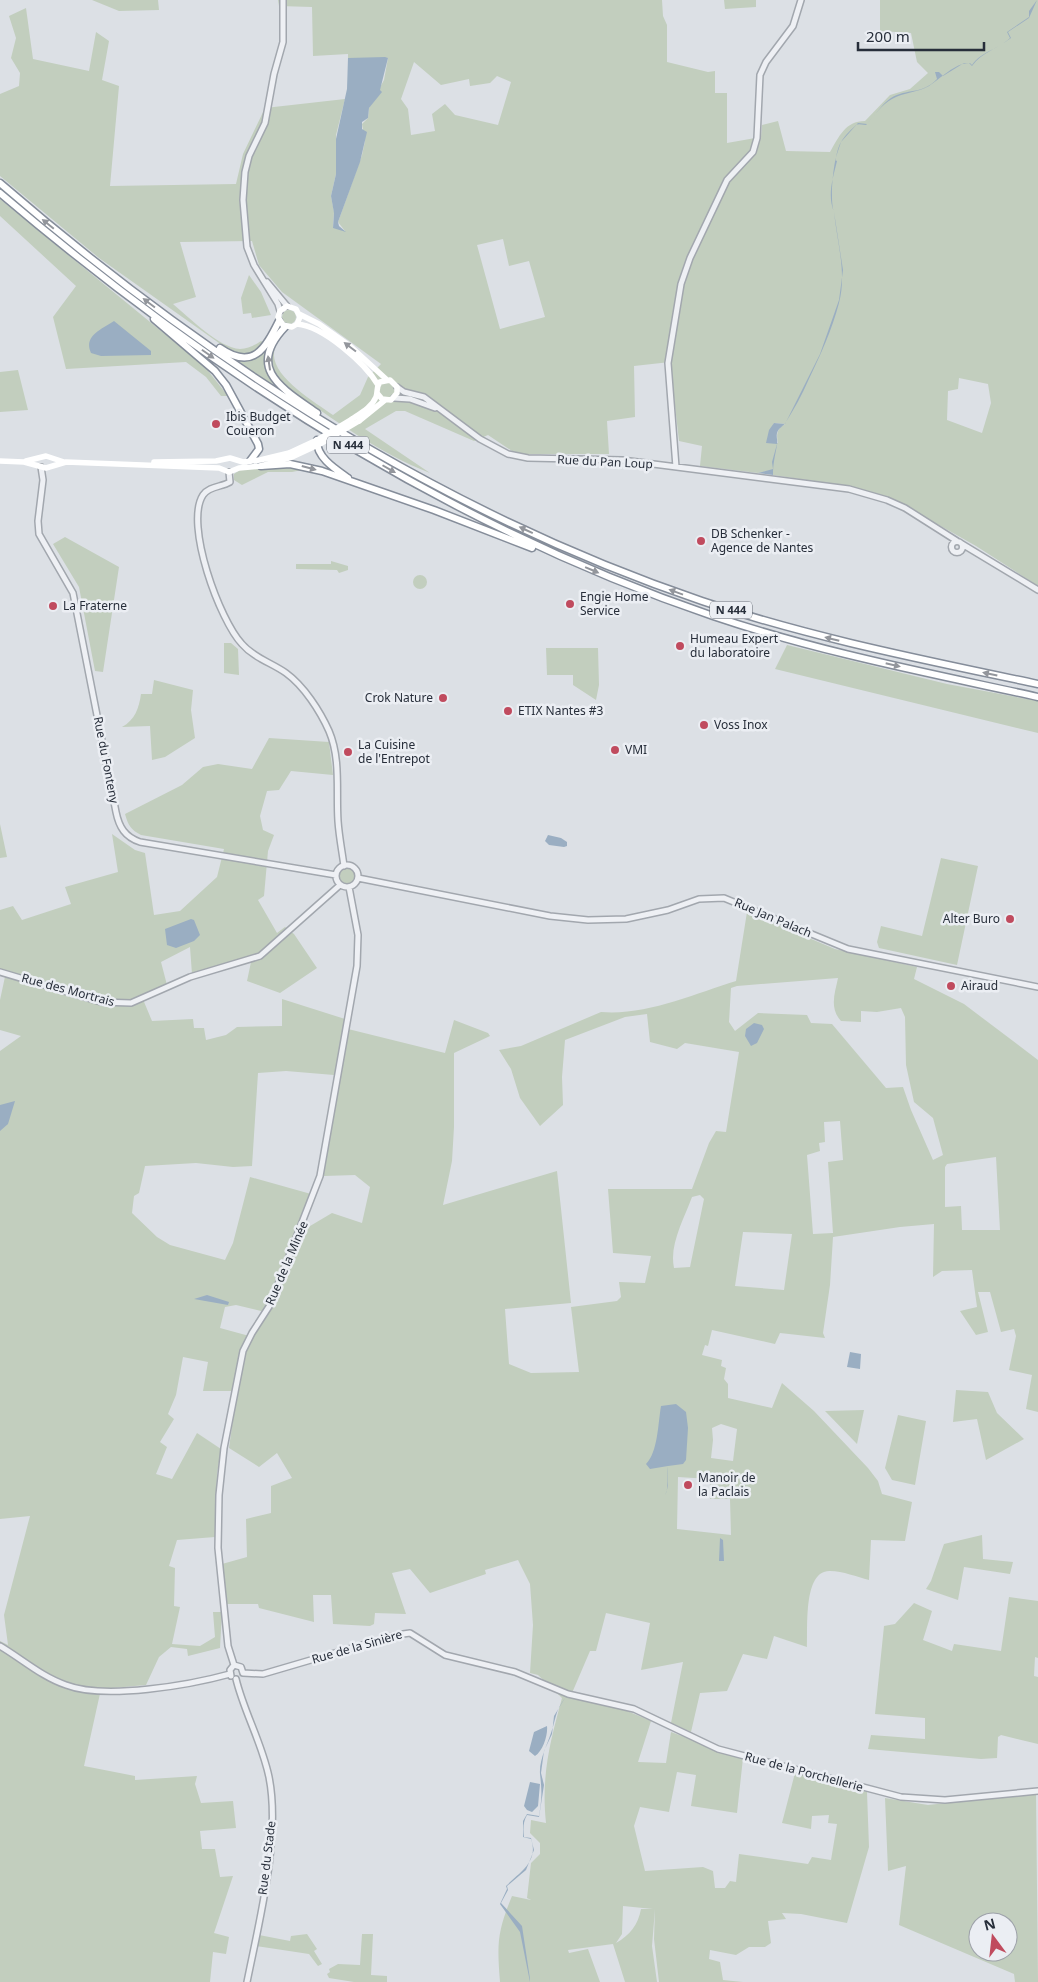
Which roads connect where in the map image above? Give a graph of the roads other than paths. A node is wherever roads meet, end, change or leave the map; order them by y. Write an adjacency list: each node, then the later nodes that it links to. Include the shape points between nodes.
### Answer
1 (283, 0): 5 (street, via 283,42 267,118 249,156 244,184 245,239)
2 (801, 0): 35 (street, via 796,20 760,75 754,152 727,180 681,284 668,363)
3 (0, 183): 13 (highway, N 444, one-way to 3, via 86,254)
4 (0, 193): 9 (highway, N 444)
5 (257, 271): 6 (street); 7 (street)
6 (287, 306): 7 (main road); 8 (main road)
7 (280, 311): 10 (main road)
8 (299, 314): 11 (main road); 14 (main road, one-way to 8, via 350,346)
9 (154, 315): 28 (highway, via 154,320 226,385 258,444 259,449); 45 (highway, N 444, one-way to 45, via 248,382 346,444 440,497)
10 (279, 320): 12 (main road); 13 (highway, via 266,347 258,354 243,358 225,352 193,330)
11 (297, 324): 12 (main road); 15 (main road, via 312,326 361,363)
12 (285, 327): 21 (highway, one-way to 12, via 280,386 271,374 268,352)
13 (188, 331): 21 (highway, N 444)
14 (386, 379): 15 (main road); 16 (main road)
15 (378, 385): 17 (main road)
16 (397, 387): 18 (main road); 20 (street, Rue du Pan Loup, via 424,397)
17 (377, 393): 19 (main road); 22 (main road, bridge, via 366,410)
18 (394, 398): 19 (main road); 20 (street, Rue du Pan Loup, via 422,402)
19 (385, 400): 22 (main road, bridge, via 359,421)
20 (440, 410): 35 (street, Rue du Pan Loup, via 508,454 528,458 607,459)
21 (323, 421): 48 (highway, N 444, one-way to 21, via 821,636 665,588 566,548 483,509)
22 (319, 443): 28 (main road); 33 (main road, via 292,457); 40 (highway, via 328,462)
23 (40, 458): 24 (main road); 29 (main road); 32 (main road)
24 (51, 458): 30 (main road); 34 (main road)
25 (224, 460): 26 (main road); 31 (main road); 36 (main road)
26 (234, 460): 28 (main road); 37 (main road)
27 (0, 461): 29 (main road)
28 (250, 461)
29 (24, 462): 32 (main road)
30 (66, 462): 31 (main road); 34 (main road)
31 (137, 463): 36 (main road)
32 (41, 466): 34 (main road); 39 (street, Rue du Fonteny)
33 (260, 466): 37 (main road); 40 (highway, one-way to 40, via 290,464)
34 (50, 467): 39 (street, Rue du Fonteny)
35 (676, 467): 41 (street, Rue du Pan Loup, via 849,489 905,508)
36 (222, 468): 38 (main road)
37 (235, 469): 38 (main road)
38 (229, 472): 50 (street, via 230,482 208,490 202,498 199,515 202,552 231,632 258,658 296,682 329,731 337,763 338,820)
39 (43, 480): 51 (street, Rue du Fonteny, via 39,534 73,593 122,829 140,842)
40 (355, 483): 45 (highway, via 482,527 549,555)
41 (944, 532): 42 (street, Rue du Pan Loup); 43 (street)
42 (960, 542): 43 (street); 44 (street); 46 (street, Rue du Pan Loup)
43 (952, 546): 44 (street, via 956,552)
44 (962, 550): 46 (street)
45 (555, 554): 49 (highway, N 444, one-way to 49, via 634,587 746,627 879,662)
46 (980, 554): 47 (street, Rue du Pan Loup)
47 (1038, 590)
48 (1038, 684)
49 (1038, 696)
50 (344, 866): 51 (street); 52 (street, via 354,868)
51 (336, 875): 53 (street)
52 (358, 878): 54 (street); 56 (street, Rue Jan Palach, via 550,916 588,920 626,919 699,899 724,898 848,948)
53 (340, 885): 54 (street); 55 (street, Rue des Mortrais, via 260,956 190,976 131,1003 101,1002)
54 (349, 887): 58 (street, Rue de la Minée, via 358,935 357,966 320,1176 274,1298 243,1351 224,1448 218,1548 228,1646)
55 (0, 972)
56 (1038, 988)
57 (0, 1646): 60 (street, via 43,1675 83,1690 125,1692)
58 (234, 1665): 59 (street, via 241,1667); 60 (street)
59 (243, 1673): 61 (street); 62 (street, Rue de la Sinière, via 255,1675 281,1669 407,1633 419,1637 444,1655 515,1672)
60 (230, 1674): 61 (street)
61 (236, 1679): 64 (street, Rue du Stade, via 266,1765 273,1808 271,1845)
62 (579, 1697): 63 (street, Rue de la Porchellerie, via 634,1709 718,1749 901,1796 945,1800)
63 (1038, 1790)
64 (247, 1982)

